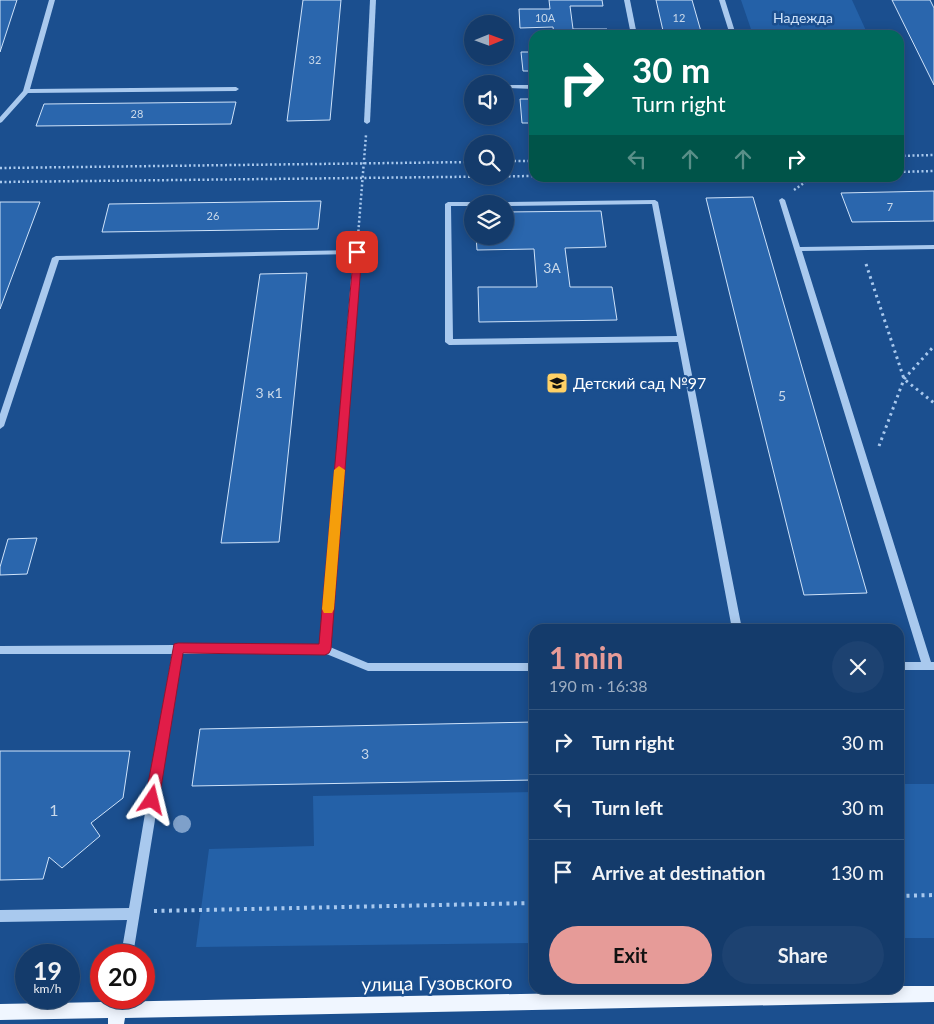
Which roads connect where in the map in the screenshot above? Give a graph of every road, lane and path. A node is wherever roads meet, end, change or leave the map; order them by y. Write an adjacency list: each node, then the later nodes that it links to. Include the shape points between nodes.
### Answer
1 (52, 0): 10 (lane)
2 (373, 0): 12 (lane)
3 (627, 0): 5 (lane)
4 (722, 0): 6 (lane)
5 (633, 30)
6 (731, 30)
7 (514, 87): 8 (lane)
8 (529, 87)
9 (236, 89): 10 (lane)
10 (26, 91): 11 (lane)
11 (0, 121)
12 (367, 122): 18 (path)
13 (934, 155): 14 (path)
14 (904, 156)
15 (514, 161): 16 (path)
16 (529, 161)
17 (464, 162): 18 (path)
18 (364, 163): 19 (path); 23 (path)
19 (0, 168)
20 (934, 171): 21 (path)
21 (904, 172)
22 (529, 176): 23 (path)
23 (363, 178): 24 (path); 31 (path)
24 (0, 182)
25 (782, 200): 30 (lane)
26 (464, 204): 32 (lane, via 448,204 449,342)
27 (514, 204): 32 (lane, via 655,202)
28 (860, 247): 29 (lane); 30 (lane); 34 (path)
29 (934, 247)
30 (797, 249): 37 (lane)
31 (357, 252): 36 (lane, via 56,258); 40 (lane)
32 (681, 339): 38 (lane)
33 (934, 346): 34 (path)
34 (904, 378): 35 (path); 37 (path)
35 (934, 403)
36 (0, 426)
37 (868, 475): 43 (lane)
38 (736, 624)
39 (178, 648): 40 (lane); 41 (lane); 49 (lane)
40 (325, 649): 44 (lane, via 368,667)
41 (0, 650)
42 (904, 666): 43 (lane)
43 (931, 666)
44 (529, 667)
45 (934, 895): 46 (path)
46 (904, 896)
47 (529, 903): 48 (path)
48 (148, 911)
49 (133, 914): 50 (lane); 51 (lane)
50 (0, 916)
51 (129, 944)
52 (934, 994): 53 (main road, улица Гузовского)
53 (118, 1011): 54 (main road, улица Гузовского)
54 (0, 1012)

